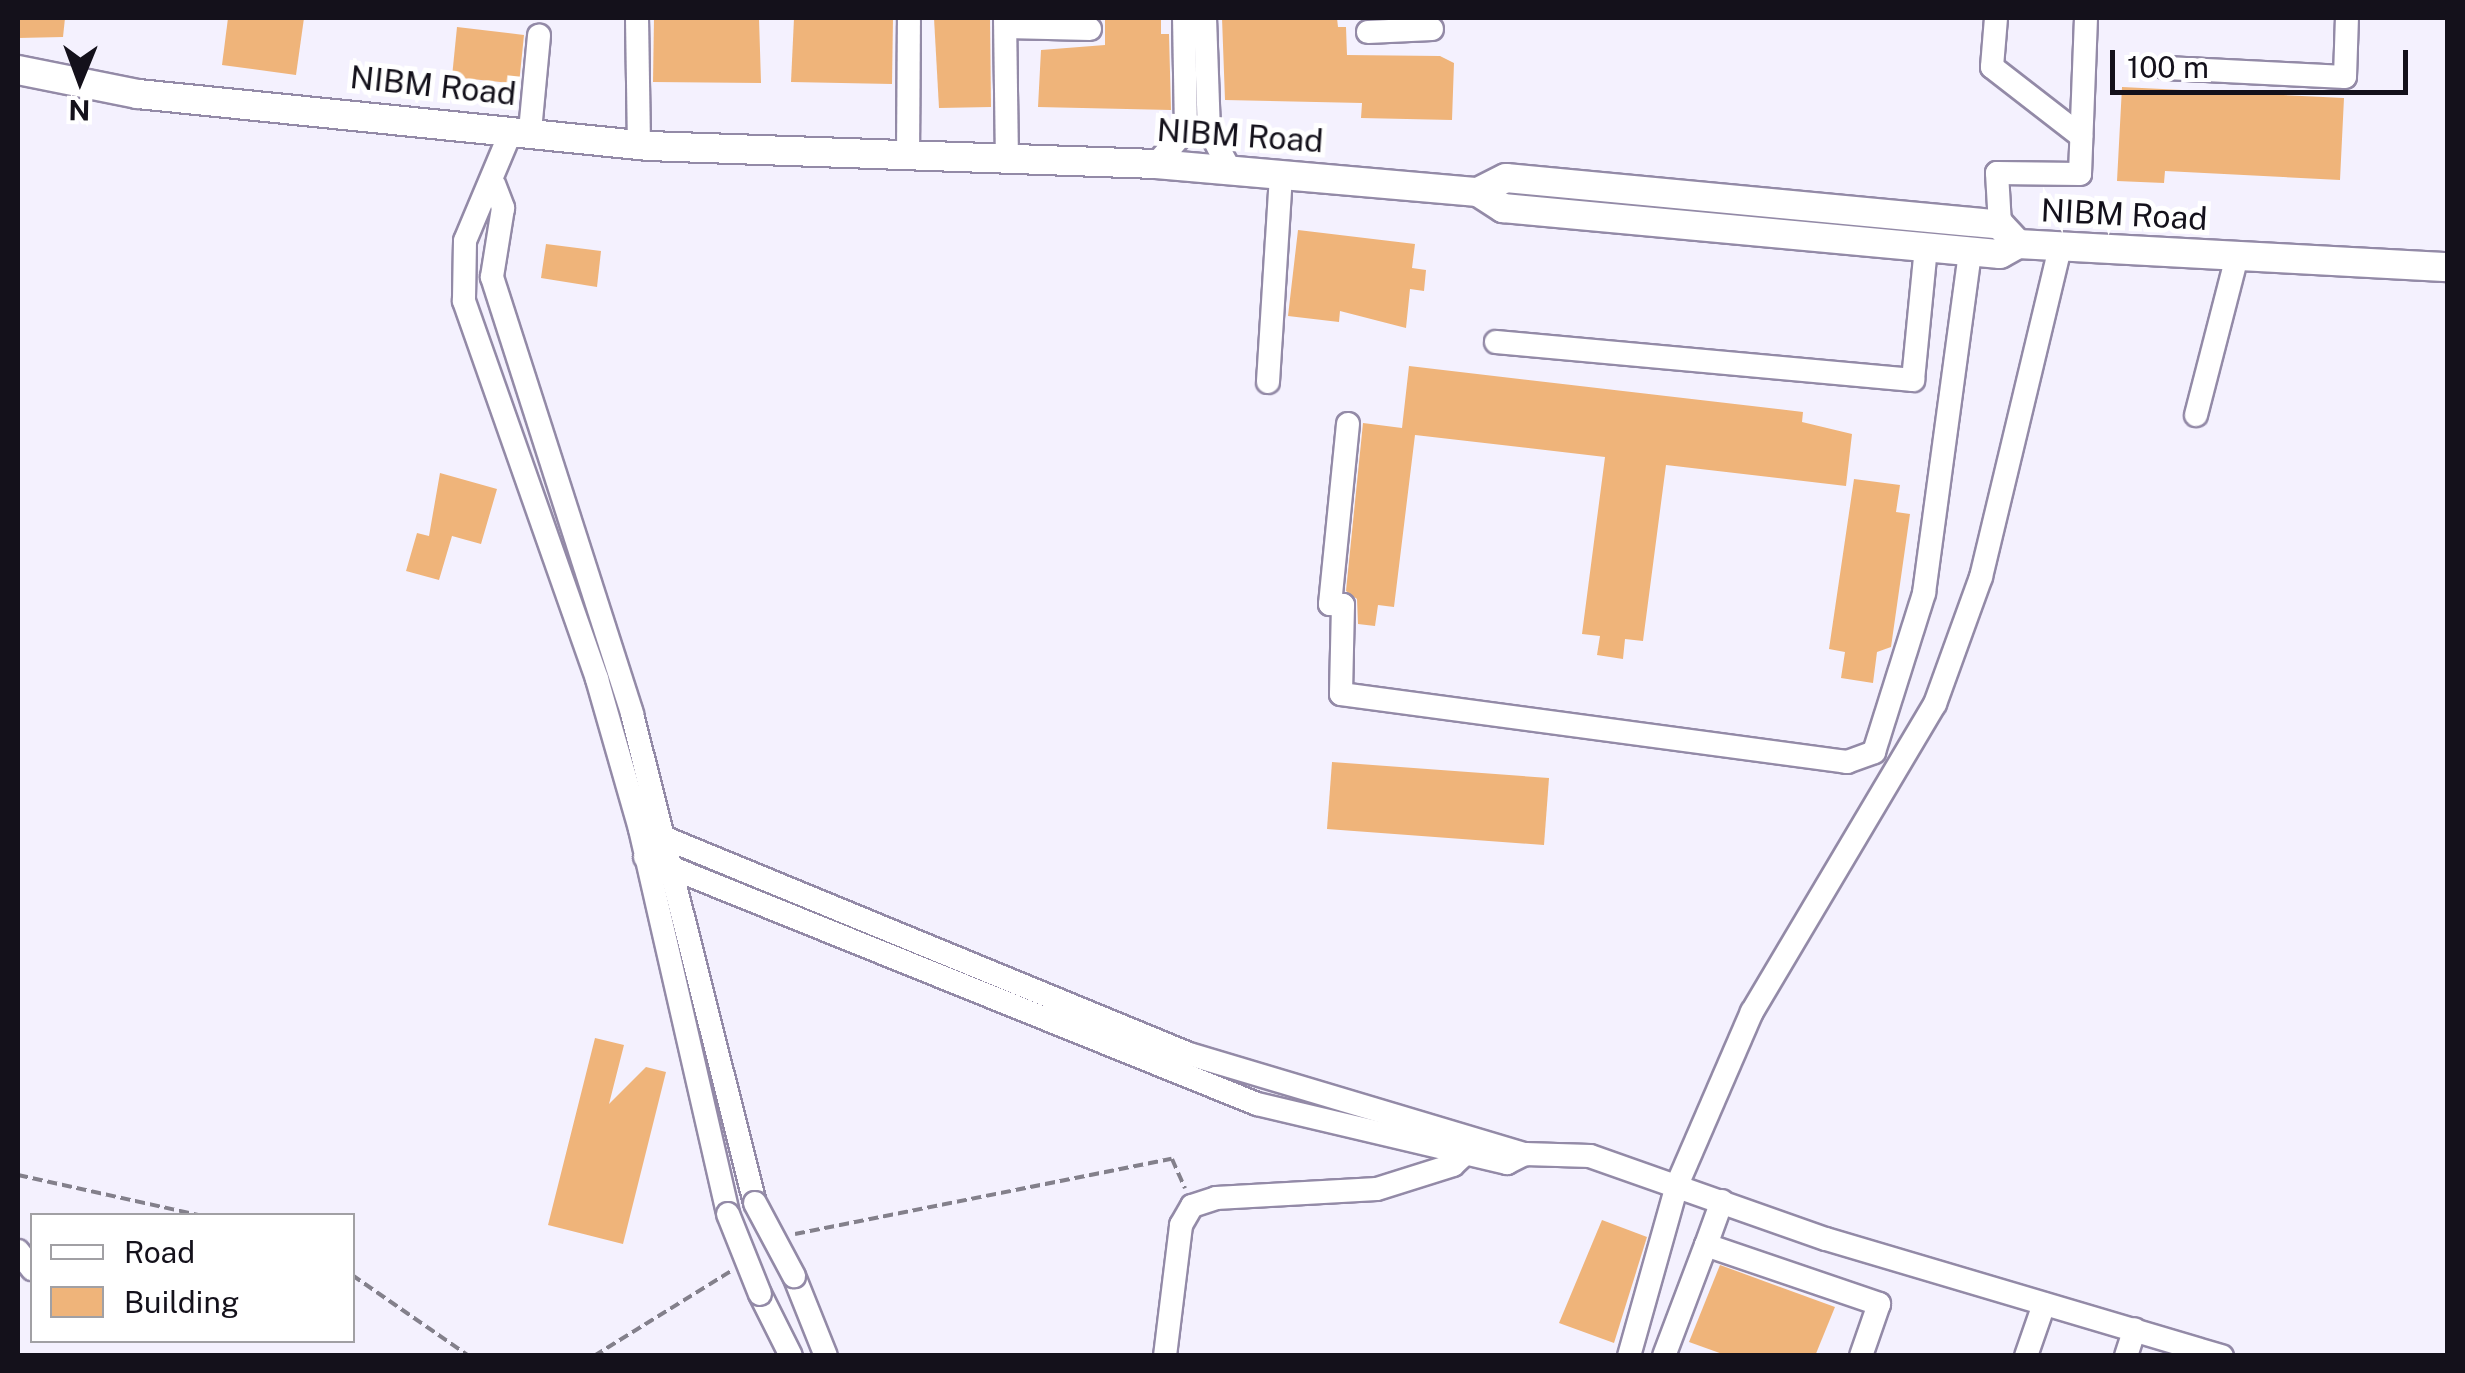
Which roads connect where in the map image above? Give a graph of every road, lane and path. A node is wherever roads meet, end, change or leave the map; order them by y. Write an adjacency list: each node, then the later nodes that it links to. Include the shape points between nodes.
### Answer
1 (637, 18): 16 (street)
2 (909, 18): 17 (street)
3 (1996, 18): 15 (street, via 1992,68)
4 (2086, 18): 15 (street)
5 (2347, 18): 12 (street, via 2345,76)
6 (1195, 21): 19 (street, via 1186,130); 20 (street, via 1208,130)
7 (1006, 22): 8 (street); 18 (street)
8 (1090, 29)
9 (1432, 29): 10 (street)
10 (1368, 31)
11 (539, 35): 14 (street)
12 (2166, 68)
13 (18, 70): 14 (main road, NIBM Road, via 138,94)
14 (521, 130): 16 (main road, NIBM Road); 22 (street)
15 (2082, 136): 24 (street, via 2080,174 1998,173)
16 (639, 145): 17 (main road, NIBM Road)
17 (908, 156): 18 (main road, NIBM Road)
18 (1007, 160): 19 (main road, NIBM Road)
19 (1156, 164): 20 (main road, NIBM Road)
20 (1230, 170): 21 (main road, NIBM Road)
21 (1281, 174): 23 (main road, NIBM Road); 31 (street)
22 (494, 184): 34 (street, via 479,195 465,240 464,301 597,679); 35 (street, via 503,208 492,276)
23 (1478, 192): 24 (main road, NIBM Road, via 1506,178); 26 (main road, via 1504,208)
24 (2009, 235): 25 (main road, NIBM Road); 27 (main road, via 2000,254)
25 (2060, 247): 28 (main road, NIBM Road); 40 (street, via 1981,577 1935,704 1752,1012)
26 (1926, 248): 27 (main road); 30 (street, via 1913,380)
27 (1970, 252): 33 (street, via 1924,592 1874,752 1847,762 1341,694 1343,604 1330,604)
28 (2237, 256): 29 (main road, NIBM Road); 32 (street)
29 (2448, 267)
30 (1496, 342)
31 (1268, 382)
32 (2196, 415)
33 (1348, 424)
34 (640, 828): 35 (street); 36 (street)
35 (666, 838): 37 (street); 38 (street, via 1189,1054)
36 (644, 857): 37 (street); 52 (street, bridge, via 728,1214)
37 (672, 866): 38 (street, via 1256,1104); 53 (street, bridge, via 754,1203 794,1276)
38 (1472, 1148): 40 (street, via 1590,1156); 42 (street, via 1376,1190 1216,1198)
39 (18, 1175): 43 (path)
40 (1677, 1186): 41 (street); 55 (street)
41 (1722, 1201): 45 (street); 48 (street)
42 (1192, 1206): 44 (path, via 1172,1159); 54 (street, via 1181,1225)
43 (189, 1213)
44 (790, 1234)
45 (1706, 1245): 56 (street); 57 (street, via 1879,1304)
46 (742, 1265): 51 (path)
47 (355, 1278): 50 (path)
48 (2044, 1304): 49 (street); 58 (street)
49 (2136, 1329): 59 (street); 60 (street)
50 (469, 1356)
51 (594, 1356)
52 (791, 1356)
53 (826, 1356)
54 (1165, 1356)
55 (1630, 1356)
56 (1664, 1356)
57 (1861, 1356)
58 (2026, 1356)
59 (2126, 1356)
60 (2222, 1356)

